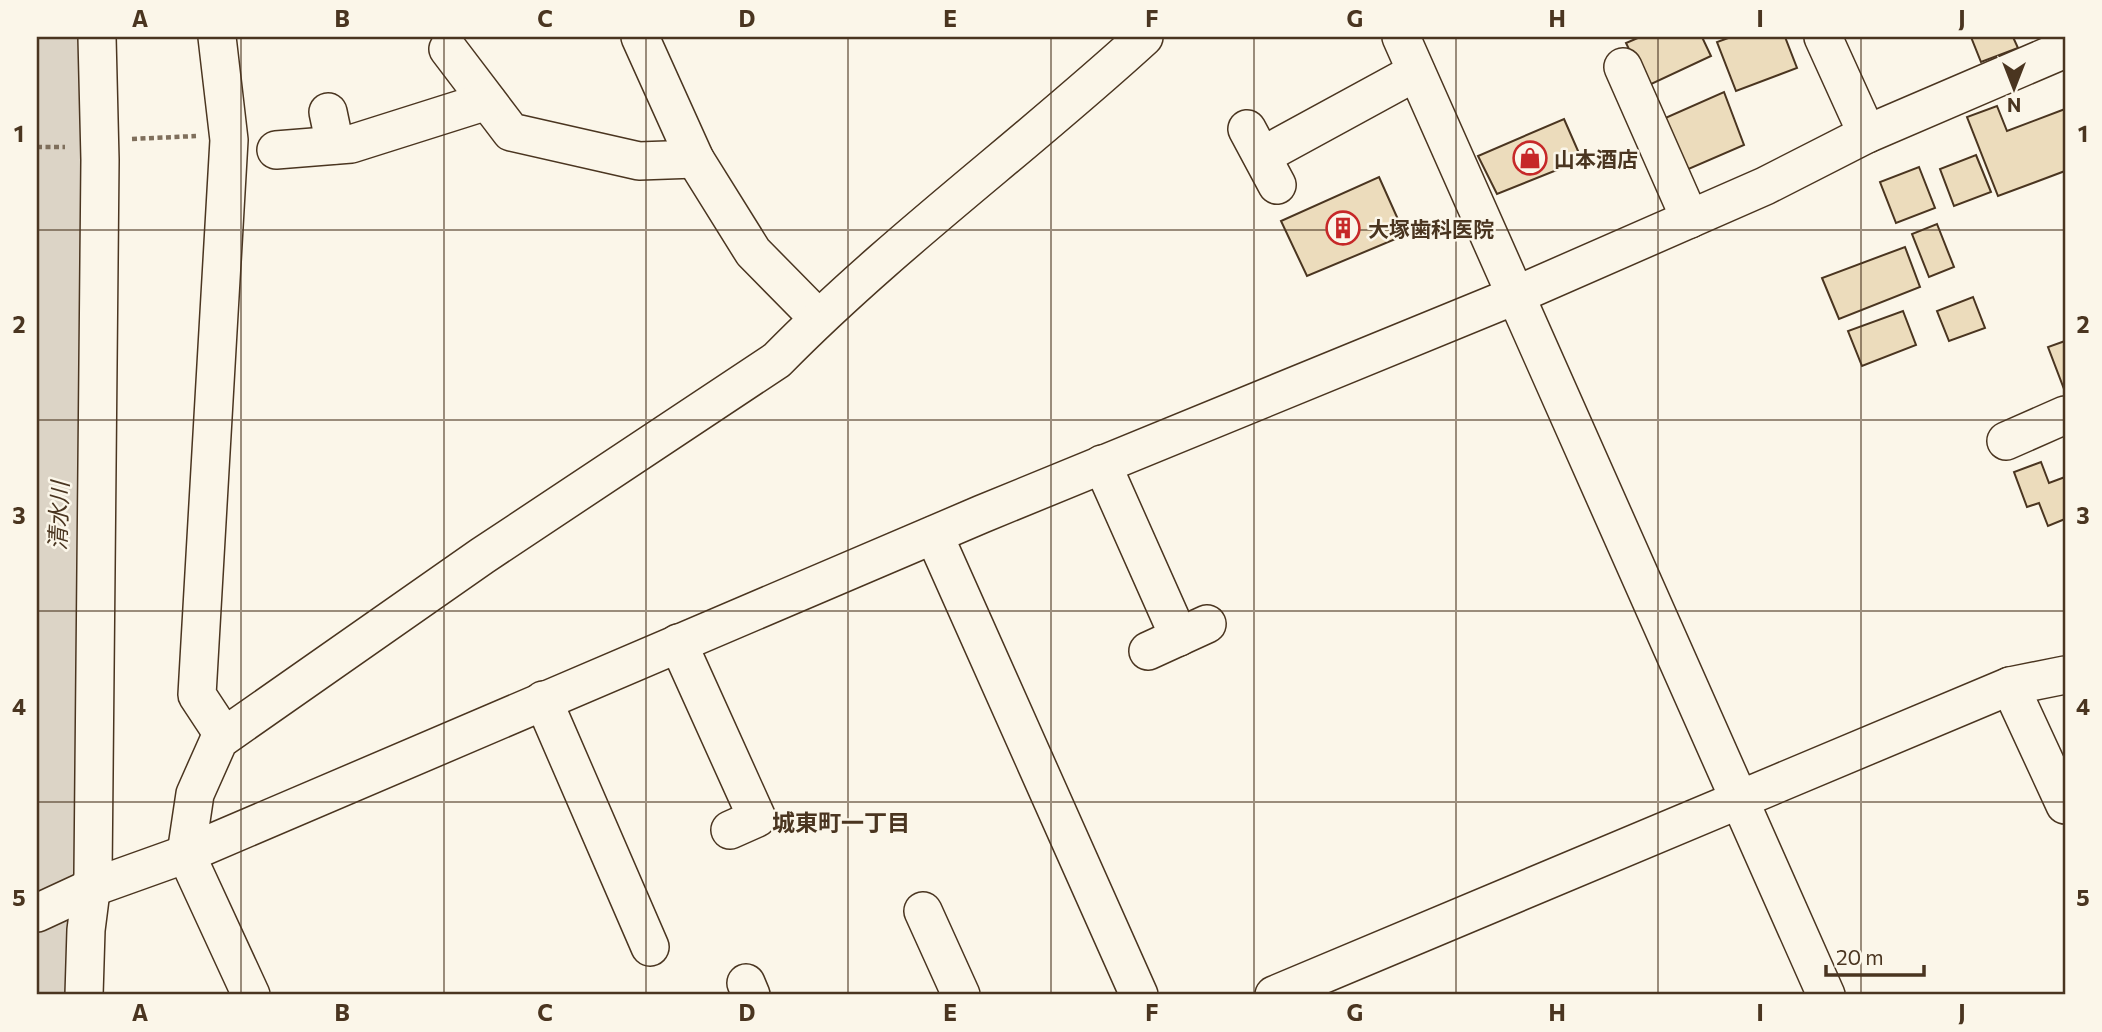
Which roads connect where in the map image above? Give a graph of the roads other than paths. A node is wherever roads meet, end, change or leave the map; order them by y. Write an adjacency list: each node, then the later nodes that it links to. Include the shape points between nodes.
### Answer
1 (97, 37): 33 (street, via 100,148)
2 (217, 37): 28 (street, via 229,136 197,695)
3 (640, 37): 15 (street)
4 (1144, 37): 18 (street)
5 (1401, 37): 10 (street)
6 (1823, 37): 12 (street)
7 (2052, 47): 12 (street)
8 (448, 49): 11 (street)
9 (1623, 67): 16 (street)
10 (1416, 72): 14 (street); 17 (street)
11 (487, 101): 13 (street, via 351,144 331,129); 15 (street, via 511,132 513,149 639,161)
12 (1867, 134): 16 (street)
13 (276, 150)
14 (1262, 157)
15 (695, 159): 18 (street, via 752,252)
16 (1690, 219): 17 (street)
17 (1514, 296): 21 (street); 29 (street)
18 (818, 318): 28 (street, via 777,360 482,556)
19 (2065, 415): 20 (street)
20 (2006, 441)
21 (1102, 464): 22 (street); 23 (street)
22 (934, 535): 24 (street); 40 (street)
23 (1178, 638)
24 (678, 643): 27 (street); 31 (street, via 757,818)
25 (2065, 675): 26 (street)
26 (2010, 686): 29 (street); 30 (street)
27 (543, 700): 32 (street); 36 (street)
28 (224, 736): 32 (street, via 195,794)
29 (1740, 800): 41 (street); 42 (street)
30 (2065, 805)
31 (730, 830)
32 (186, 854): 33 (street); 38 (street)
33 (91, 888): 35 (street); 37 (street)
34 (923, 911): 39 (street)
35 (37, 913)
36 (650, 947)
37 (84, 995)
38 (251, 995)
39 (961, 995)
40 (1139, 995)
41 (1274, 995)
42 (1826, 995)

